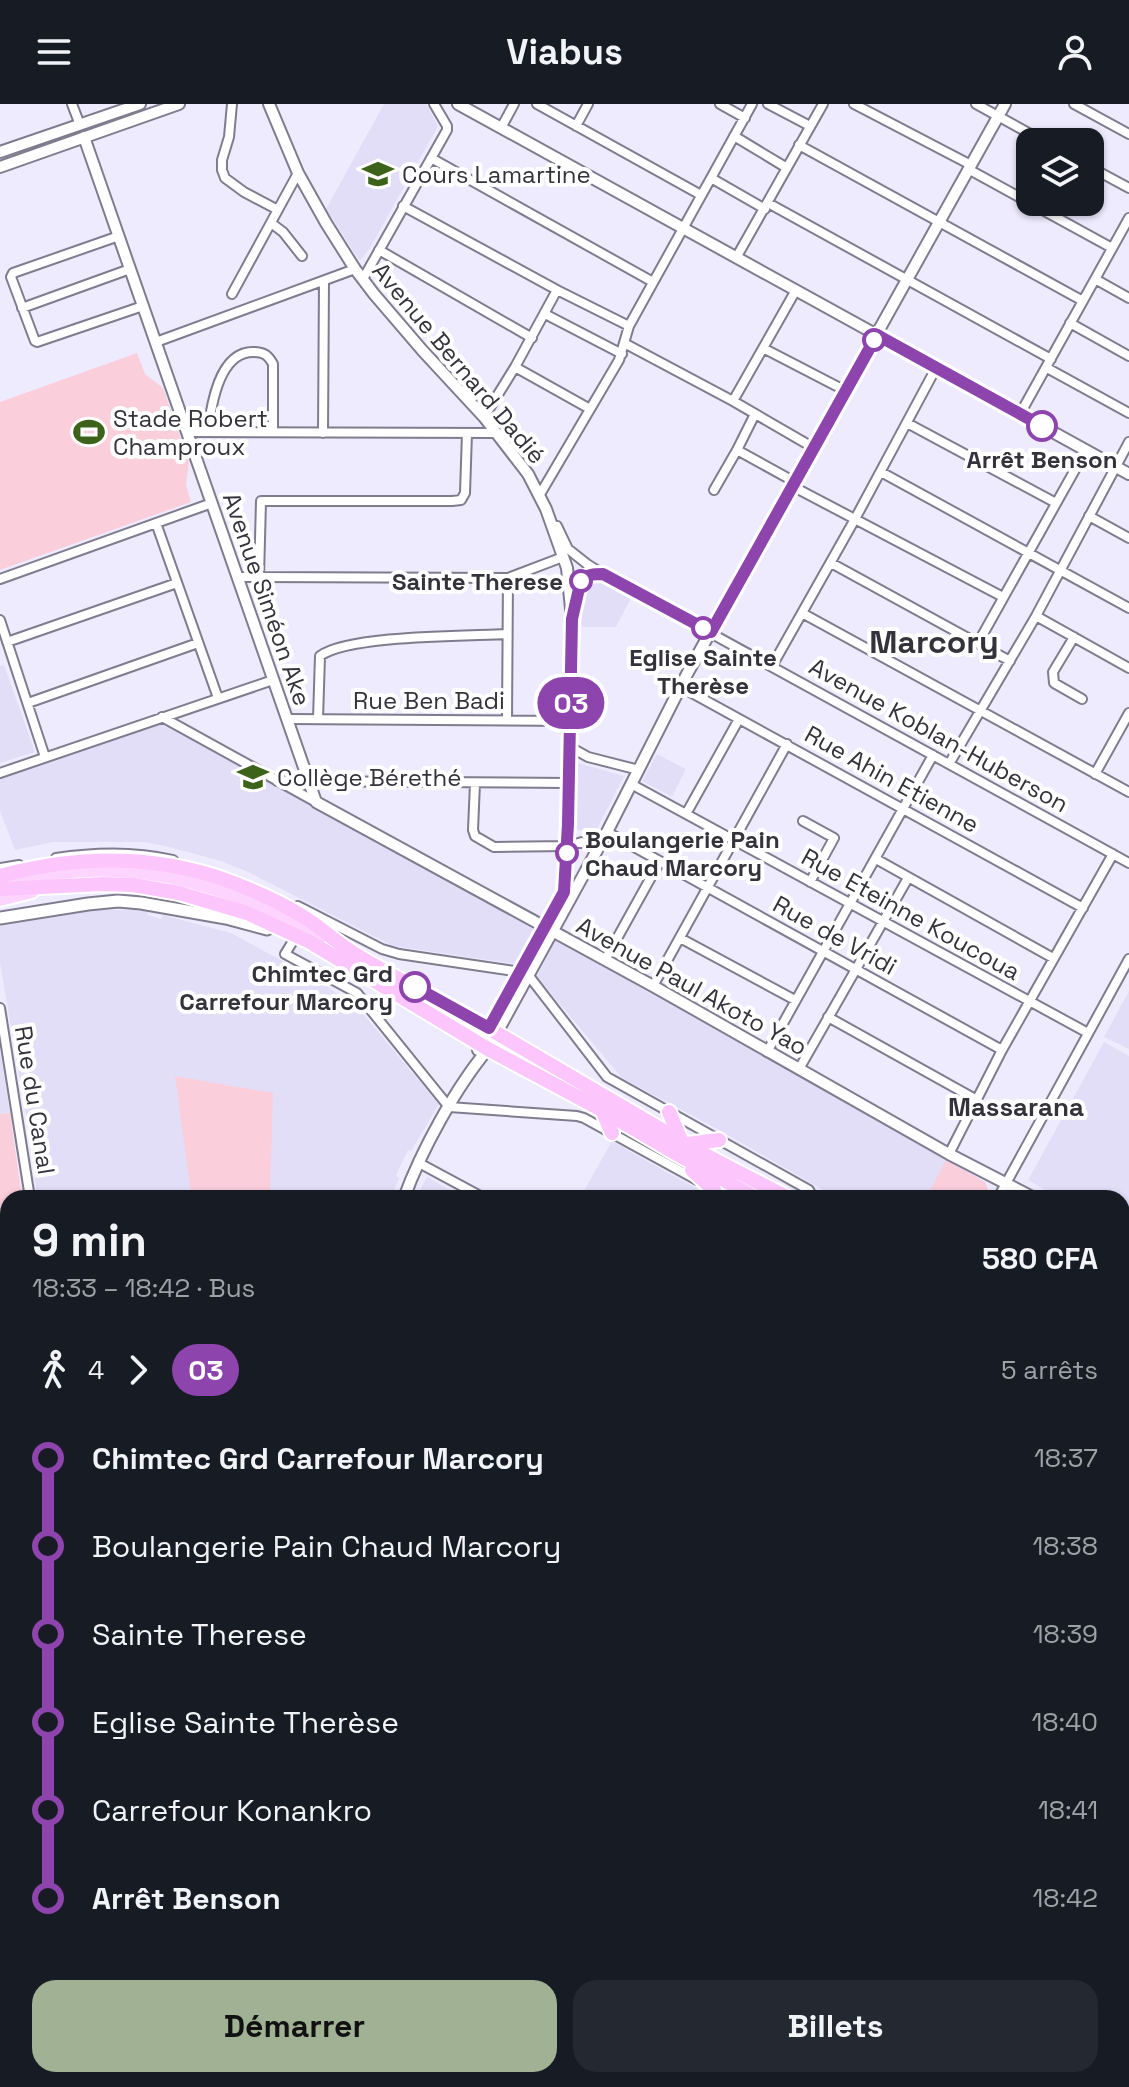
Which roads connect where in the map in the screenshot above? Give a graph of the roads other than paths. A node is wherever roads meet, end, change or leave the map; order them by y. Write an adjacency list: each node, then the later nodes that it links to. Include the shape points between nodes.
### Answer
1 (72, 104): 21 (street)
2 (140, 104): 21 (street)
3 (179, 104): 28 (street)
4 (232, 104): 42 (street, via 222,160 225,178)
5 (269, 104): 35 (street, Avenue Bernard Dadié)
6 (434, 104): 31 (street, via 447,127)
7 (458, 104): 24 (street)
8 (514, 104): 24 (street)
9 (537, 104): 22 (street)
10 (588, 104): 22 (street)
11 (720, 104): 20 (street)
12 (752, 104): 20 (street)
13 (768, 104): 23 (street)
14 (823, 104): 23 (street)
15 (854, 104): 33 (street)
16 (976, 104): 19 (street)
17 (1005, 104): 19 (street)
18 (1074, 104): 26 (street)
19 (998, 116): 25 (street); 33 (street)
20 (745, 118): 27 (street)
21 (80, 125): 30 (street)
22 (576, 126): 39 (street)
23 (810, 126): 29 (street)
24 (501, 128): 46 (street)
25 (1020, 128)
26 (1129, 134)
27 (734, 136): 34 (street); 37 (street)
28 (84, 137): 32 (street); 47 (street, Avenue Siméon Ake)
29 (799, 145): 34 (street); 44 (street)
30 (0, 152)
31 (431, 158): 40 (street); 60 (street)
32 (0, 167)
33 (970, 167): 44 (street); 50 (street)
34 (787, 168): 41 (street)
35 (298, 173): 42 (street); 55 (street, Avenue Bernard Dadié)
36 (1104, 175): 38 (street)
37 (711, 178): 39 (street); 41 (street)
38 (1129, 188)
39 (701, 195): 46 (street)
40 (403, 206): 51 (street); 61 (street)
41 (767, 206): 53 (street); 59 (street)
42 (278, 210): 45 (street)
43 (1129, 218): 48 (street)
44 (939, 222): 59 (street); 65 (street)
45 (271, 223): 52 (street); 63 (street)
46 (684, 230): 53 (street); 60 (street)
47 (119, 236): 54 (street, Avenue Siméon Ake); 67 (street, via 13,273)
48 (1119, 236): 49 (street); 50 (street)
49 (1129, 241)
50 (1112, 248): 57 (street)
51 (379, 250): 56 (street); 72 (street)
52 (302, 256)
53 (736, 258): 62 (street)
54 (130, 269): 66 (street, Avenue Siméon Ake); 67 (street)
55 (355, 269): 56 (street, Avenue Bernard Dadié); 58 (street)
56 (363, 279): 87 (street, Avenue Bernard Dadié)
57 (1095, 279): 64 (street); 65 (street)
58 (324, 281): 73 (street); 92 (street)
59 (908, 281): 71 (street); 78 (street)
60 (653, 282): 70 (street)
61 (557, 290): 68 (street); 70 (street)
62 (796, 290): 71 (street); 75 (street)
63 (232, 294)
64 (1129, 298)
65 (1083, 301): 69 (street)
66 (143, 306): 67 (street, via 37,342); 73 (street, Avenue Siméon Ake)
67 (22, 308)
68 (545, 314): 72 (street); 76 (street)
69 (1070, 323): 77 (street); 78 (street)
70 (629, 326): 74 (street)
71 (877, 335): 80 (street); 81 (street)
72 (532, 338): 79 (street)
73 (156, 342): 89 (street, Avenue Siméon Ake)
74 (624, 343): 76 (street); 82 (street)
75 (763, 348): 81 (street); 82 (street)
76 (622, 354): 83 (street)
77 (1129, 356)
78 (1049, 364): 84 (street); 86 (street)
79 (515, 367): 83 (street); 87 (street)
80 (936, 368): 86 (street); 88 (street)
81 (846, 391): 96 (street)
82 (733, 401): 85 (street)
83 (590, 409): 104 (street)
84 (1129, 413)
85 (755, 414): 96 (street); 97 (street)
86 (1020, 414): 98 (street)
87 (484, 417): 94 (street, Avenue Bernard Dadié)
88 (907, 423): 100 (street); 106 (street)
89 (187, 432): 90 (street); 105 (street, Avenue Siméon Ake)
90 (208, 432): 91 (street); 91 (street, via 228,364 245,352 260,352 273,364)
91 (273, 432): 92 (street)
92 (323, 433): 93 (street)
93 (467, 433): 94 (street); 118 (street, via 461,500 261,501)
94 (497, 433): 104 (street, Avenue Bernard Dadié)
95 (1129, 442): 99 (street)
96 (814, 448): 102 (street)
97 (737, 450): 102 (street); 103 (street)
98 (1086, 450): 99 (street); 106 (street)
99 (1116, 467): 101 (street); 108 (street)
100 (881, 472): 109 (street); 112 (street)
101 (1129, 474)
102 (794, 484): 109 (street); 128 (street)
103 (714, 490)
104 (539, 496): 107 (street, Avenue Bernard Dadié)
105 (212, 503): 110 (street); 117 (street, Avenue Siméon Ake)
106 (1056, 503): 112 (street)
107 (546, 509): 113 (street, Avenue Bernard Dadié); 116 (street, Avenue Koblan-Huberson, via 565,545)
108 (1089, 516): 111 (street); 115 (street)
109 (855, 519): 114 (street); 122 (street)
110 (156, 523): 120 (street); 121 (street)
111 (1129, 538)
112 (1028, 552): 115 (street); 122 (street)
113 (563, 557): 119 (street); 126 (street, Avenue Bernard Dadié)
114 (831, 563): 124 (street); 133 (street)
115 (1061, 571): 123 (street); 125 (street)
116 (603, 574): 126 (street, via 581,580); 128 (street, Avenue Koblan-Huberson)
117 (238, 577): 118 (street); 137 (street, Avenue Siméon Ake)
118 (259, 577): 119 (street)
119 (508, 578): 129 (street)
120 (0, 579)
121 (177, 583): 131 (street); 132 (street)
122 (1003, 597): 133 (street)
123 (1129, 608)
124 (802, 613): 135 (street); 142 (street)
125 (1036, 616): 130 (street); 134 (street)
126 (572, 619): 149 (street, Avenue Bernard Dadié)
127 (0, 620): 131 (street)
128 (711, 632): 135 (street, Avenue Koblan-Huberson); 138 (street)
129 (506, 634): 146 (street, via 409,638 328,651 320,656); 148 (street)
130 (1074, 637): 136 (street); 140 (street, via 1053,677 1054,683)
131 (7, 642): 141 (street)
132 (198, 643): 139 (street); 141 (street)
133 (978, 643): 134 (street)
134 (1010, 661): 142 (street)
135 (772, 666): 152 (street, Avenue Koblan-Huberson)
136 (1129, 668)
137 (273, 680): 139 (street); 145 (street, Avenue Siméon Ake)
138 (681, 687): 147 (street, Rue Ahin Etienne); 155 (street)
139 (218, 698): 144 (street)
140 (1082, 699)
141 (28, 703): 153 (street)
142 (980, 710): 154 (street); 157 (street)
143 (1129, 713): 157 (street)
144 (162, 717): 153 (street); 158 (street, Avenue Paul Akoto Yao)
145 (288, 719): 146 (street, Rue Ben Badi); 159 (street, Avenue Siméon Ake)
146 (318, 719): 148 (street, Rue Ben Badi)
147 (739, 719): 150 (street, Rue Ahin Etienne); 166 (street)
148 (507, 720): 149 (street, Rue Ben Badi)
149 (571, 721): 151 (street, Avenue Bernard Dadié)
150 (787, 744): 165 (street, Rue Ahin Etienne); 169 (street)
151 (570, 747): 155 (street); 161 (street, Avenue Bernard Dadié)
152 (933, 755): 154 (street, Avenue Koblan-Huberson); 165 (street)
153 (45, 757): 156 (street)
154 (949, 764): 172 (street, Avenue Koblan-Huberson)
155 (639, 770): 162 (street)
156 (0, 773)
157 (1095, 774): 163 (street)
158 (277, 781): 159 (street); 164 (street, Avenue Paul Akoto Yao)
159 (309, 782): 160 (street); 164 (street, Avenue Siméon Ake)
160 (475, 783): 161 (street); 170 (street, via 475,836 494,847)
161 (569, 783): 170 (street, Avenue Bernard Dadié)
162 (631, 784): 166 (street, Rue Eteinne Koucoua); 168 (street)
163 (1129, 792)
164 (316, 802): 189 (street, Avenue Paul Akoto Yao)
165 (904, 808): 173 (street); 186 (street, Rue Ahin Etienne)
166 (686, 814): 169 (street, Rue Eteinne Koucoua)
167 (803, 821): 179 (street, via 834,838)
168 (607, 832): 171 (street); 174 (street, Rue de Vridi)
169 (734, 840): 179 (street, Rue Eteinne Koucoua); 181 (street)
170 (567, 846): 171 (street, via 582,842); 189 (street, Avenue Bernard Dadié, via 564,892)
171 (595, 853): 189 (street)
172 (1113, 854): 175 (street, Avenue Koblan-Huberson); 186 (street)
173 (876, 859): 178 (street); 185 (street)
174 (660, 861): 181 (street, Rue de Vridi); 196 (street)
175 (1129, 863)
176 (0, 868): 184 (street, via 78,855 139,854 219,871)
177 (0, 876): 184 (highway, via 79,861 126,860 219,878)
178 (908, 878): 188 (street); 194 (street)
179 (810, 882): 185 (street, Rue Eteinne Koucoua)
180 (71, 885): 182 (highway); 183 (main road); 199 (highway, via 133,885 208,900 310,942)
181 (708, 887): 190 (street); 193 (street, Rue de Vridi)
182 (0, 888): 192 (main road, via 58,872 110,869 156,874 239,898)
183 (0, 900)
184 (282, 901): 192 (highway); 198 (street, via 382,949)
185 (851, 904): 188 (street, Rue Eteinne Koucoua); 193 (street)
186 (1083, 908): 194 (street)
187 (0, 918): 191 (main road, via 118,901 243,921)
188 (884, 922): 197 (street); 202 (street, Rue Eteinne Koucoua)
189 (549, 929): 196 (street, Avenue Paul Akoto Yao); 198 (street)
190 (680, 938): 200 (street); 201 (street)
191 (293, 941): 199 (main road); 212 (street, via 285,954 357,993)
192 (345, 948): 205 (highway)
193 (823, 951): 197 (street, Rue de Vridi); 201 (street)
194 (1053, 958): 202 (street)
195 (1129, 959): 206 (street)
196 (605, 960): 200 (street, Avenue Paul Akoto Yao)
197 (855, 969): 204 (street); 208 (street, Rue de Vridi)
198 (525, 974): 205 (street); 214 (street, via 607,1077)
199 (362, 975): 207 (highway)
200 (653, 986): 209 (street, Avenue Paul Akoto Yao)
201 (795, 1000): 209 (street)
202 (1029, 1001): 206 (street, Rue Eteinne Koucoua); 208 (street)
203 (0, 1008): 221 (street, Rue du Canal)
204 (828, 1017): 210 (street); 211 (street)
205 (493, 1031): 207 (street); 217 (highway)
206 (1088, 1033): 220 (street)
207 (484, 1046): 212 (street); 213 (highway)
208 (1002, 1050): 211 (street)
209 (767, 1052): 210 (street, Avenue Paul Akoto Yao)
210 (799, 1069): 218 (street, Avenue Paul Akoto Yao)
211 (977, 1100): 218 (street)
212 (449, 1107): 215 (street, via 577,1116); 219 (street)
213 (602, 1110): 215 (highway); 217 (highway)
214 (669, 1112): 216 (street); 217 (highway)
215 (612, 1133): 224 (street)
216 (719, 1140): 217 (highway); 227 (street)
217 (681, 1146): 224 (highway, via 681,1161); 225 (highway); 226 (highway)
218 (949, 1154): 220 (street, Avenue Paul Akoto Yao)
219 (419, 1163): 222 (street); 223 (street)
220 (1007, 1184): 228 (street); 229 (street, Avenue Paul Akoto Yao)
221 (29, 1190)
222 (407, 1190)
223 (469, 1190)
224 (714, 1190)
225 (744, 1190)
226 (772, 1190)
227 (809, 1190)
228 (1003, 1190)
229 (1019, 1190)

